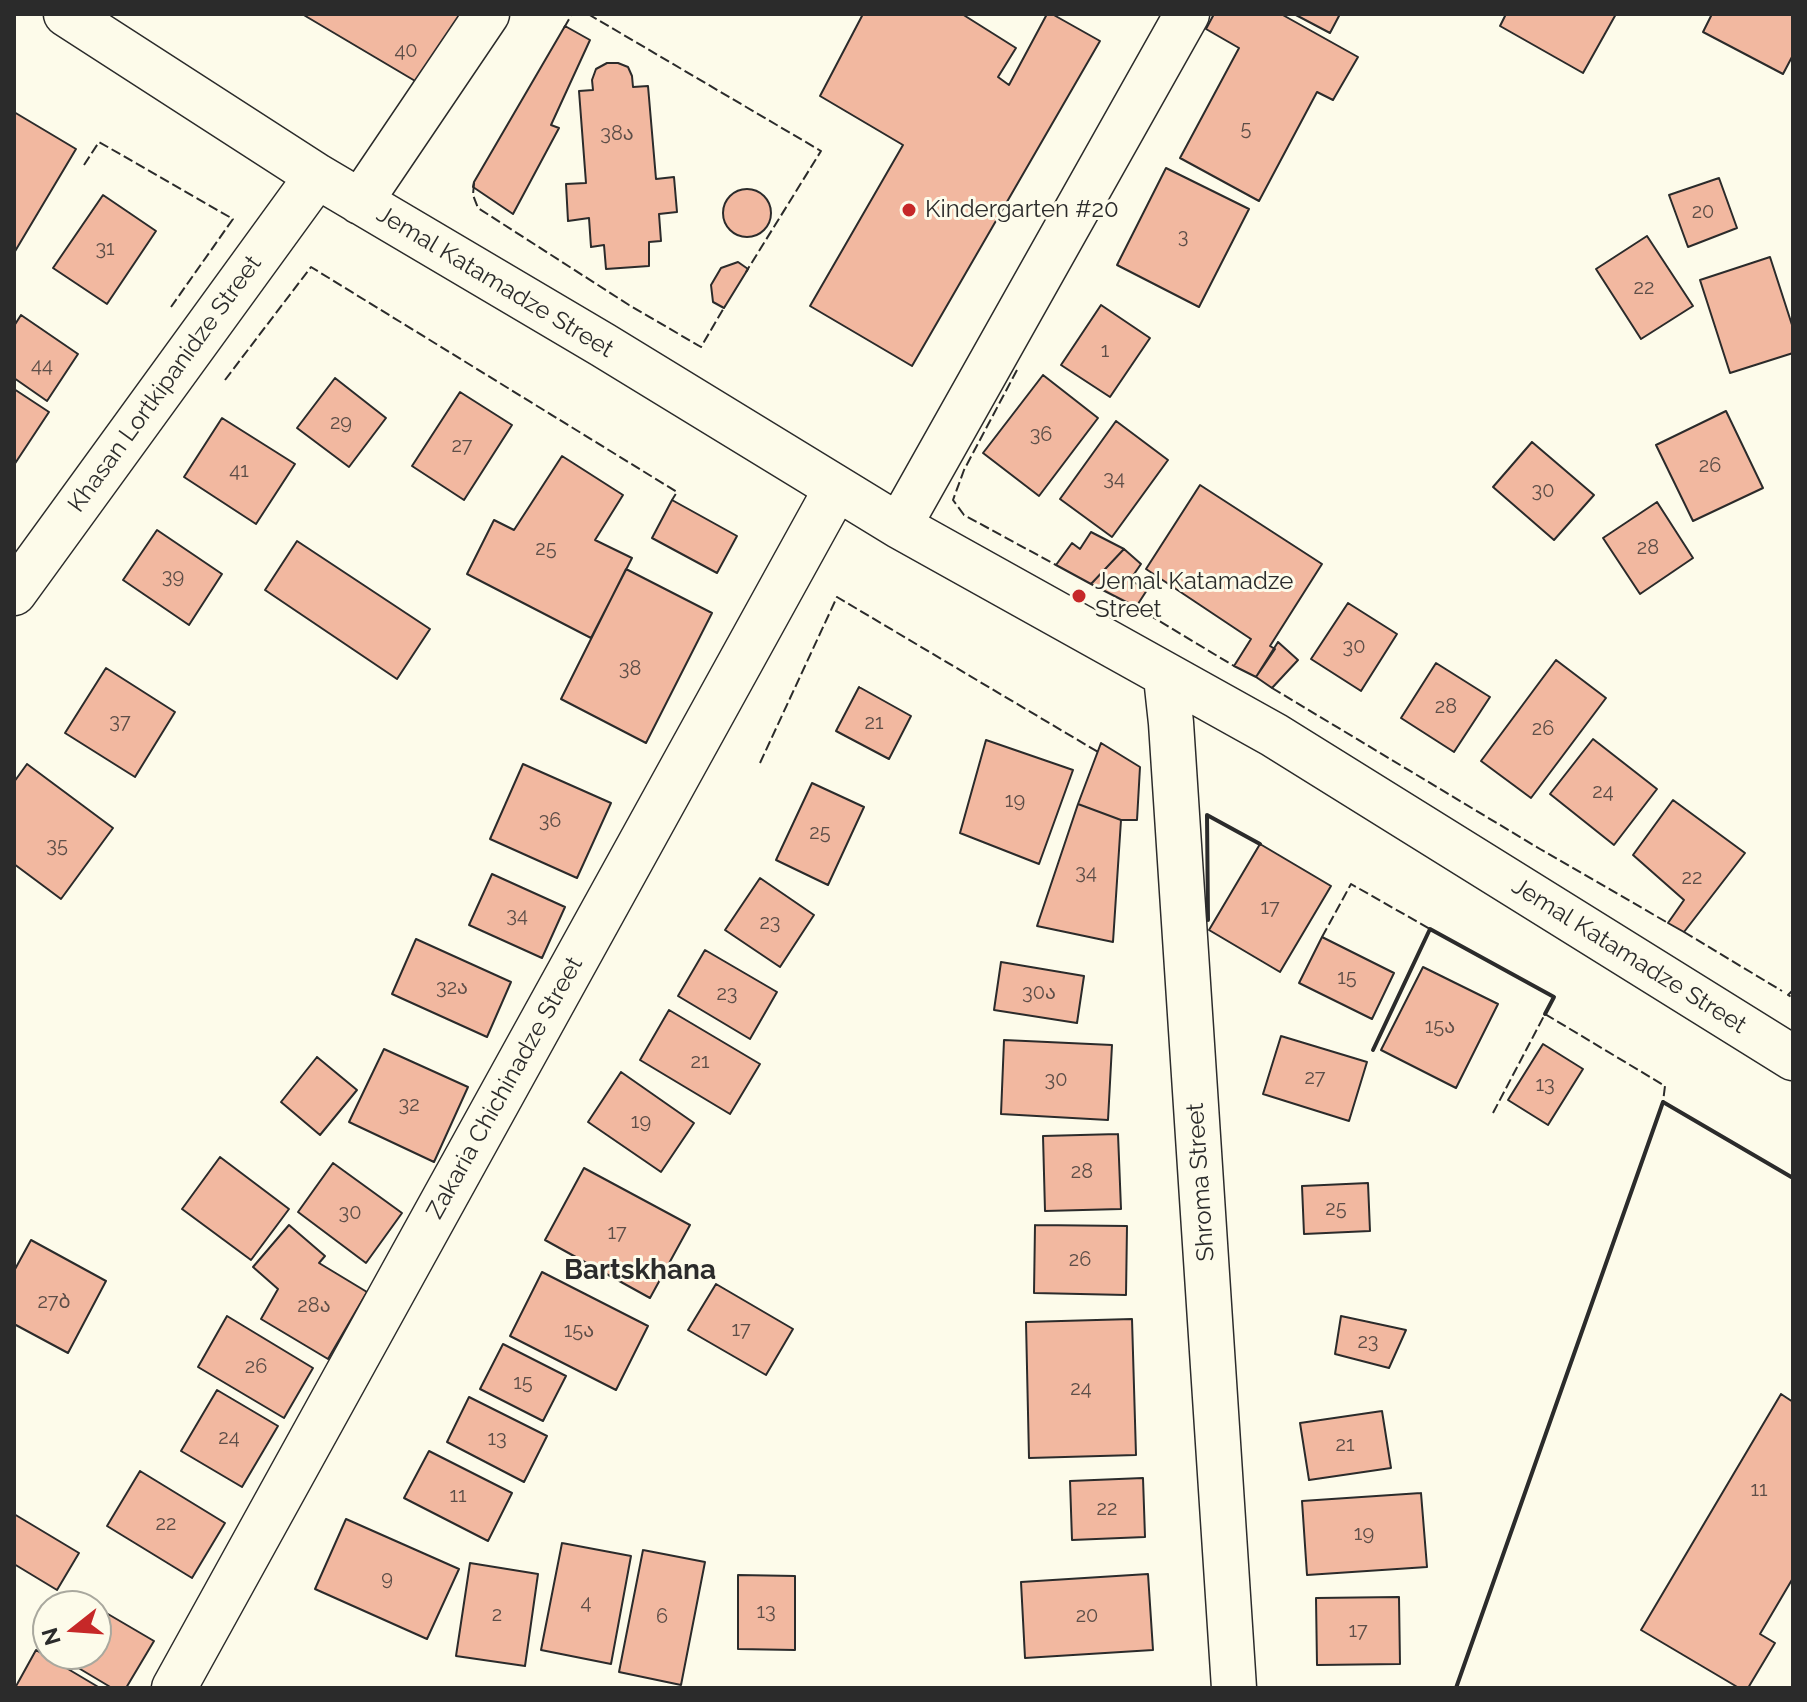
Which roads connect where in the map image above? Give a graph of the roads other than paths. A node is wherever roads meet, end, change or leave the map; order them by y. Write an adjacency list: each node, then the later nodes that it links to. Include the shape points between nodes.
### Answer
1 (66, 14): 4 (street, Jemal Katamadze Street)
2 (487, 14): 5 (street)
3 (1187, 14): 7 (street)
4 (317, 176): 5 (street, Jemal Katamadze Street); 8 (street, Khasan Lortkipanidze Street)
5 (360, 202): 6 (street, Jemal Katamadze Street)
6 (836, 489): 7 (street, Jemal Katamadze Street); 11 (street, Zakaria Chichinadze Street)
7 (899, 526): 9 (street, Jemal Katamadze Street)
8 (14, 593)
9 (1166, 677): 10 (street, Jemal Katamadze Street, via 1274,735); 12 (street, Shroma Street)
10 (1793, 1058)
11 (174, 1688)
12 (1234, 1688)

